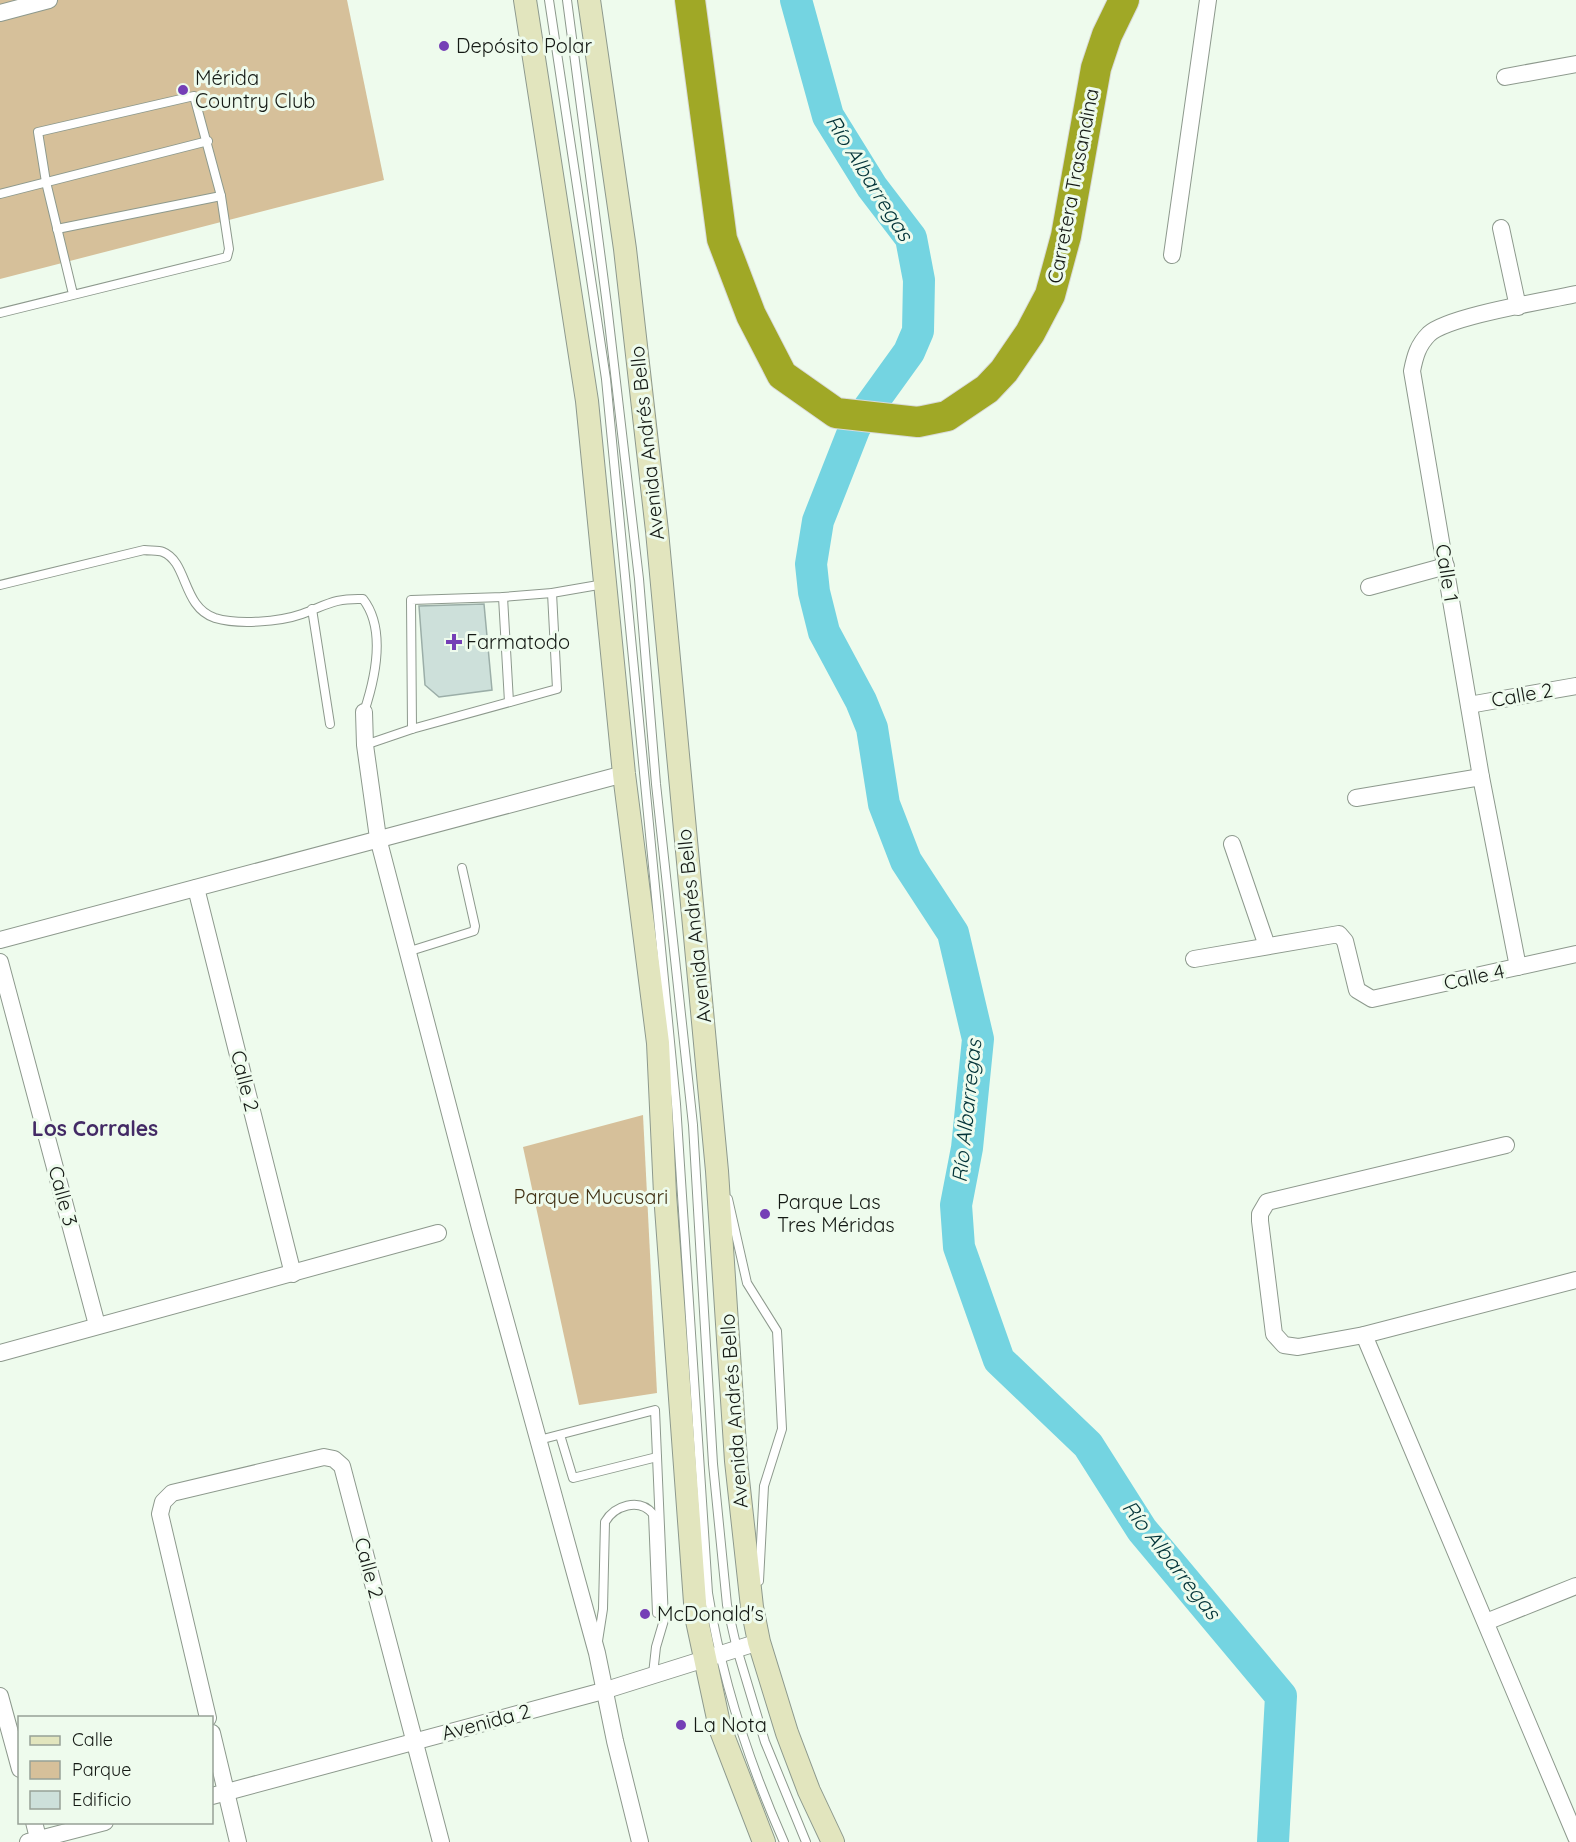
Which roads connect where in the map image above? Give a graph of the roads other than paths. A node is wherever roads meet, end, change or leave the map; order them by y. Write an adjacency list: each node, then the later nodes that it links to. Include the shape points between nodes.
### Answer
1 (49, 0): 9 (street)
2 (525, 0): 24 (street, via 587,401)
3 (549, 0): 69 (lane, via 606,379 664,971)
4 (567, 0): 67 (lane, via 639,579 655,772 693,1125 720,1543)
5 (589, 0): 52 (street, Avenida Andrés Bello, via 625,249 654,508)
6 (690, 0): 7 (highway, Carretera Trasandina, via 722,239 751,315 782,375 836,413 918,422 947,416 987,389 1030,333 1050,295 1059,266 1096,68)
7 (1124, 0)
8 (1208, 0): 18 (street)
9 (0, 13)
10 (1576, 64): 11 (street)
11 (1505, 77)
12 (208, 141): 13 (lane); 13 (lane, via 194,96 190,95 39,130); 15 (lane)
13 (46, 182): 14 (lane); 17 (lane)
14 (0, 194)
15 (221, 196): 17 (lane); 19 (lane, via 227,257)
16 (1501, 228): 21 (street)
17 (57, 229): 19 (lane)
18 (1172, 255)
19 (73, 294): 22 (lane)
20 (1576, 294): 21 (street, Calle 1)
21 (1518, 307): 23 (street, Calle 1, via 1450,323 1430,333 1417,349 1412,371)
22 (0, 313)
23 (1446, 566): 26 (street); 32 (street, Calle 1)
24 (606, 584): 27 (lane); 37 (street)
25 (0, 585): 29 (lane, via 144,550 163,552 174,561 191,598 215,618 270,620)
26 (1369, 587)
27 (552, 593): 28 (lane); 31 (lane, via 557,689)
28 (503, 597): 31 (lane); 35 (lane, via 411,600)
29 (312, 609): 33 (lane, via 328,601 349,598 363,599 370,608 378,653); 34 (lane)
30 (1576, 686): 32 (street, Calle 2)
31 (508, 702): 35 (lane)
32 (1469, 705): 38 (street, Calle 1)
33 (364, 712): 36 (street)
34 (330, 724)
35 (412, 729): 36 (lane)
36 (365, 745): 40 (street)
37 (624, 774): 40 (street); 69 (street, via 658,1043 664,1194 691,1575)
38 (1481, 777): 39 (street); 50 (street, Calle 1)
39 (1356, 798)
40 (378, 838): 43 (street); 46 (street)
41 (1232, 844): 45 (street)
42 (462, 868): 46 (lane, via 474,931)
43 (196, 888): 44 (street); 54 (street, Calle 2)
44 (0, 940)
45 (1267, 946): 48 (street); 50 (street, Calle 4, via 1339,934 1345,941 1357,990 1372,999)
46 (407, 952): 60 (street)
47 (1576, 954): 50 (street, Calle 4)
48 (1194, 959)
49 (0, 962): 56 (street, Calle 3)
50 (1518, 967)
51 (1506, 1145): 57 (street, via 1273,1199 1263,1208 1263,1245 1278,1341 1298,1347)
52 (717, 1171): 63 (street, Avenida Andrés Bello, via 736,1461); 63 (lane, via 730,1205 747,1283 777,1332 782,1429 764,1486 758,1585)
53 (438, 1233): 54 (street)
54 (293, 1274): 56 (street)
55 (1576, 1280): 57 (street)
56 (98, 1325): 58 (street)
57 (1364, 1335): 65 (street)
58 (0, 1353)
59 (560, 1435): 60 (lane); 61 (lane, via 573,1478); 61 (lane, via 655,1410)
60 (539, 1440): 68 (street)
61 (657, 1457): 70 (lane, via 664,1620)
62 (1576, 1586): 65 (street)
63 (752, 1607): 66 (street, Avenida Andrés Bello)
64 (657, 1613): 68 (lane, via 653,1514 638,1506 619,1508 605,1522 603,1609)
65 (1485, 1622): 80 (street)
66 (759, 1642): 67 (street, Avenida 2); 88 (street, Avenida Andrés Bello, via 786,1733)
67 (737, 1649): 69 (street, Avenida 2); 87 (lane, via 775,1771)
68 (597, 1653): 71 (street)
69 (711, 1657): 70 (street, Avenida 2); 85 (street, via 720,1728); 86 (lane)
70 (653, 1674): 71 (street, Avenida 2)
71 (603, 1691): 74 (street, Avenida 2); 84 (street)
72 (0, 1696): 76 (street)
73 (208, 1716): 74 (street, Calle 2, via 160,1514 163,1502 171,1493 324,1457 342,1466)
74 (414, 1741): 77 (street, Avenida 2); 83 (street, Calle 2)
75 (213, 1742): 77 (street)
76 (18, 1762)
77 (219, 1794): 82 (street)
78 (34, 1824): 81 (street)
79 (98, 1824): 81 (street)
80 (1576, 1838)
81 (35, 1841)
82 (238, 1842)
83 (441, 1842)
84 (640, 1842)
85 (764, 1842)
86 (784, 1842)
87 (806, 1842)
88 (833, 1842)

